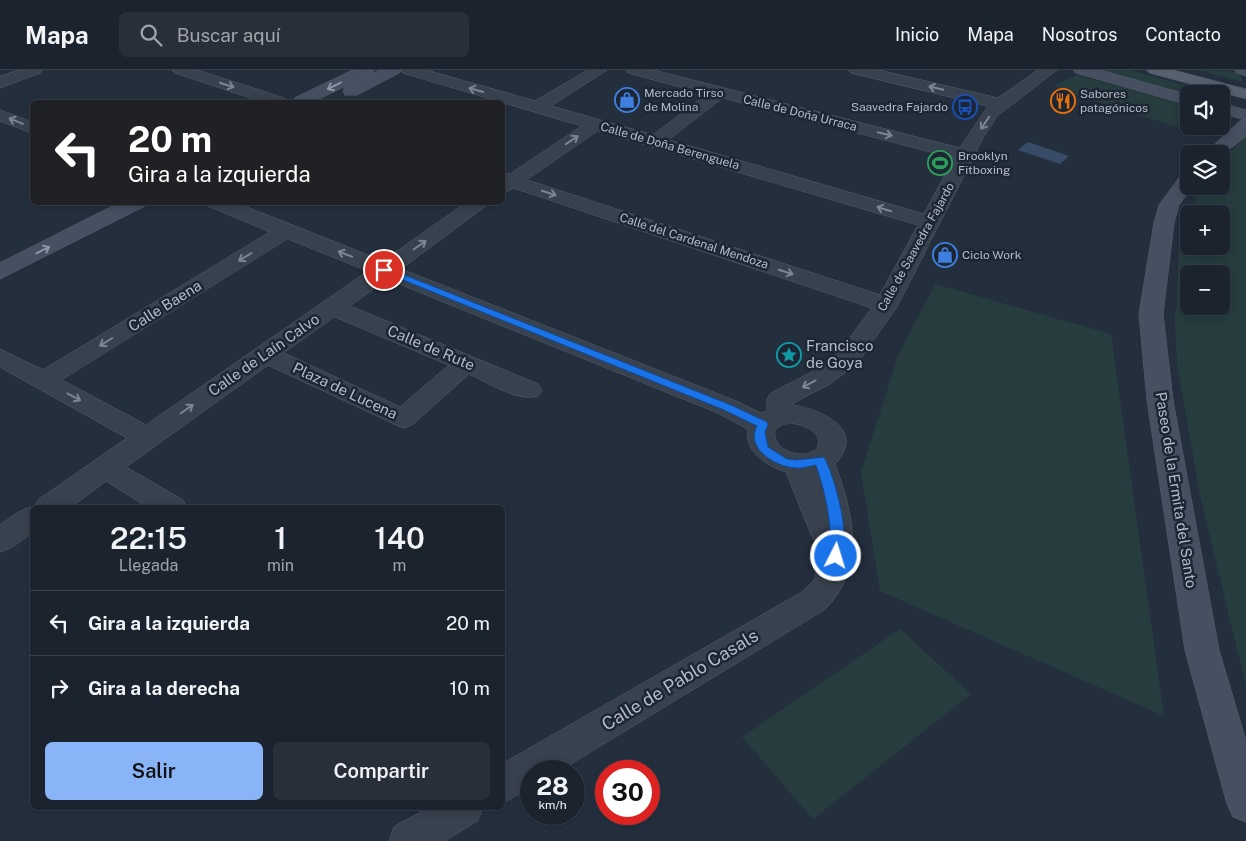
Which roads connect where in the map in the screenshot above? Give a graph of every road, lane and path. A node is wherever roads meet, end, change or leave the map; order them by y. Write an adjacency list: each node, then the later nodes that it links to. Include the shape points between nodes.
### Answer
1 (34, 70): 13 (street)
2 (180, 70): 17 (street, one-way to 17)
3 (366, 70): 18 (street, one-way to 18)
4 (393, 70): 19 (street)
5 (409, 70): 21 (street, Calle de Doña Berenguela, one-way to 5)
6 (599, 70): 21 (street)
7 (634, 70): 12 (street, Calle de Doña Urraca)
8 (857, 70): 20 (street, one-way to 8)
9 (1049, 70): 20 (street, Calle de Saavedra Fajardo)
10 (1082, 70): 16 (street)
11 (1155, 70): 15 (main road)
12 (667, 74): 14 (street, Calle de Doña Urraca)
13 (0, 83)
14 (720, 92): 29 (street); 32 (street, Calle de Doña Urraca, one-way to 32)
15 (1246, 94)
16 (1180, 99)
17 (272, 100)
18 (305, 100)
19 (334, 100)
20 (1001, 104): 32 (street, Calle de Saavedra Fajardo, one-way to 32, via 974,138)
21 (538, 107): 25 (street, Calle de Doña Berenguela)
22 (1230, 110): 23 (street)
23 (1246, 114)
24 (0, 115): 27 (street, one-way to 24)
25 (596, 124): 29 (street, Calle de Doña Berenguela); 33 (street, one-way to 25)
26 (1246, 125): 30 (street)
27 (30, 127)
28 (1227, 135): 30 (street)
29 (657, 141): 39 (street, Calle de Doña Berenguela, one-way to 29)
30 (1227, 141): 31 (street)
31 (1223, 145)
32 (966, 154): 39 (street, Calle de Saavedra Fajardo)
33 (506, 182): 44 (street, Calle del Cardenal Mendoza, one-way to 44)
34 (1180, 191): 60 (street, Paseo de la Ermita del Santo, via 1170,205 1164,223 1151,314 1160,400 1202,650)
35 (95, 205): 41 (street)
36 (132, 205): 43 (street, one-way to 36)
37 (222, 205): 40 (street)
38 (477, 205): 42 (street, Calle de Laín Calvo, one-way to 38)
39 (931, 222): 44 (street, Calle de Saavedra Fajardo)
40 (286, 231): 42 (street, one-way to 40); 49 (street, Calle Baena, one-way to 49)
41 (0, 254)
42 (384, 270): 45 (street, Calle de Laín Calvo); 51 (street, via 727,407)
43 (0, 272)
44 (886, 305): 51 (street, Calle de Saavedra Fajardo, one-way to 51, via 848,358 819,379 780,399)
45 (332, 307): 46 (street, Calle de Laín Calvo); 48 (street, Calle de Rute)
46 (266, 354): 48 (street, Plaza de Lucena, via 403,418); 52 (street, Calle de Laín Calvo, one-way to 46)
47 (0, 358): 49 (street)
48 (467, 363): 50 (street, Calle de Rute)
49 (43, 381): 52 (street, one-way to 52)
50 (529, 390)
51 (772, 420): 53 (street, via 759,432 764,450 784,462); 53 (street, via 803,415 823,425 829,432 832,448 828,455)
52 (147, 437): 54 (street, Calle de Laín Calvo)
53 (808, 462): 59 (street, Calle de Pablo Casals, via 836,556 829,585 813,601)
54 (105, 468): 55 (street, Calle de Laín Calvo); 56 (street)
55 (52, 505)
56 (168, 505)
57 (30, 519): 58 (street)
58 (0, 540)
59 (505, 783)
60 (1246, 804)
61 (461, 810): 62 (street)
62 (408, 841)

